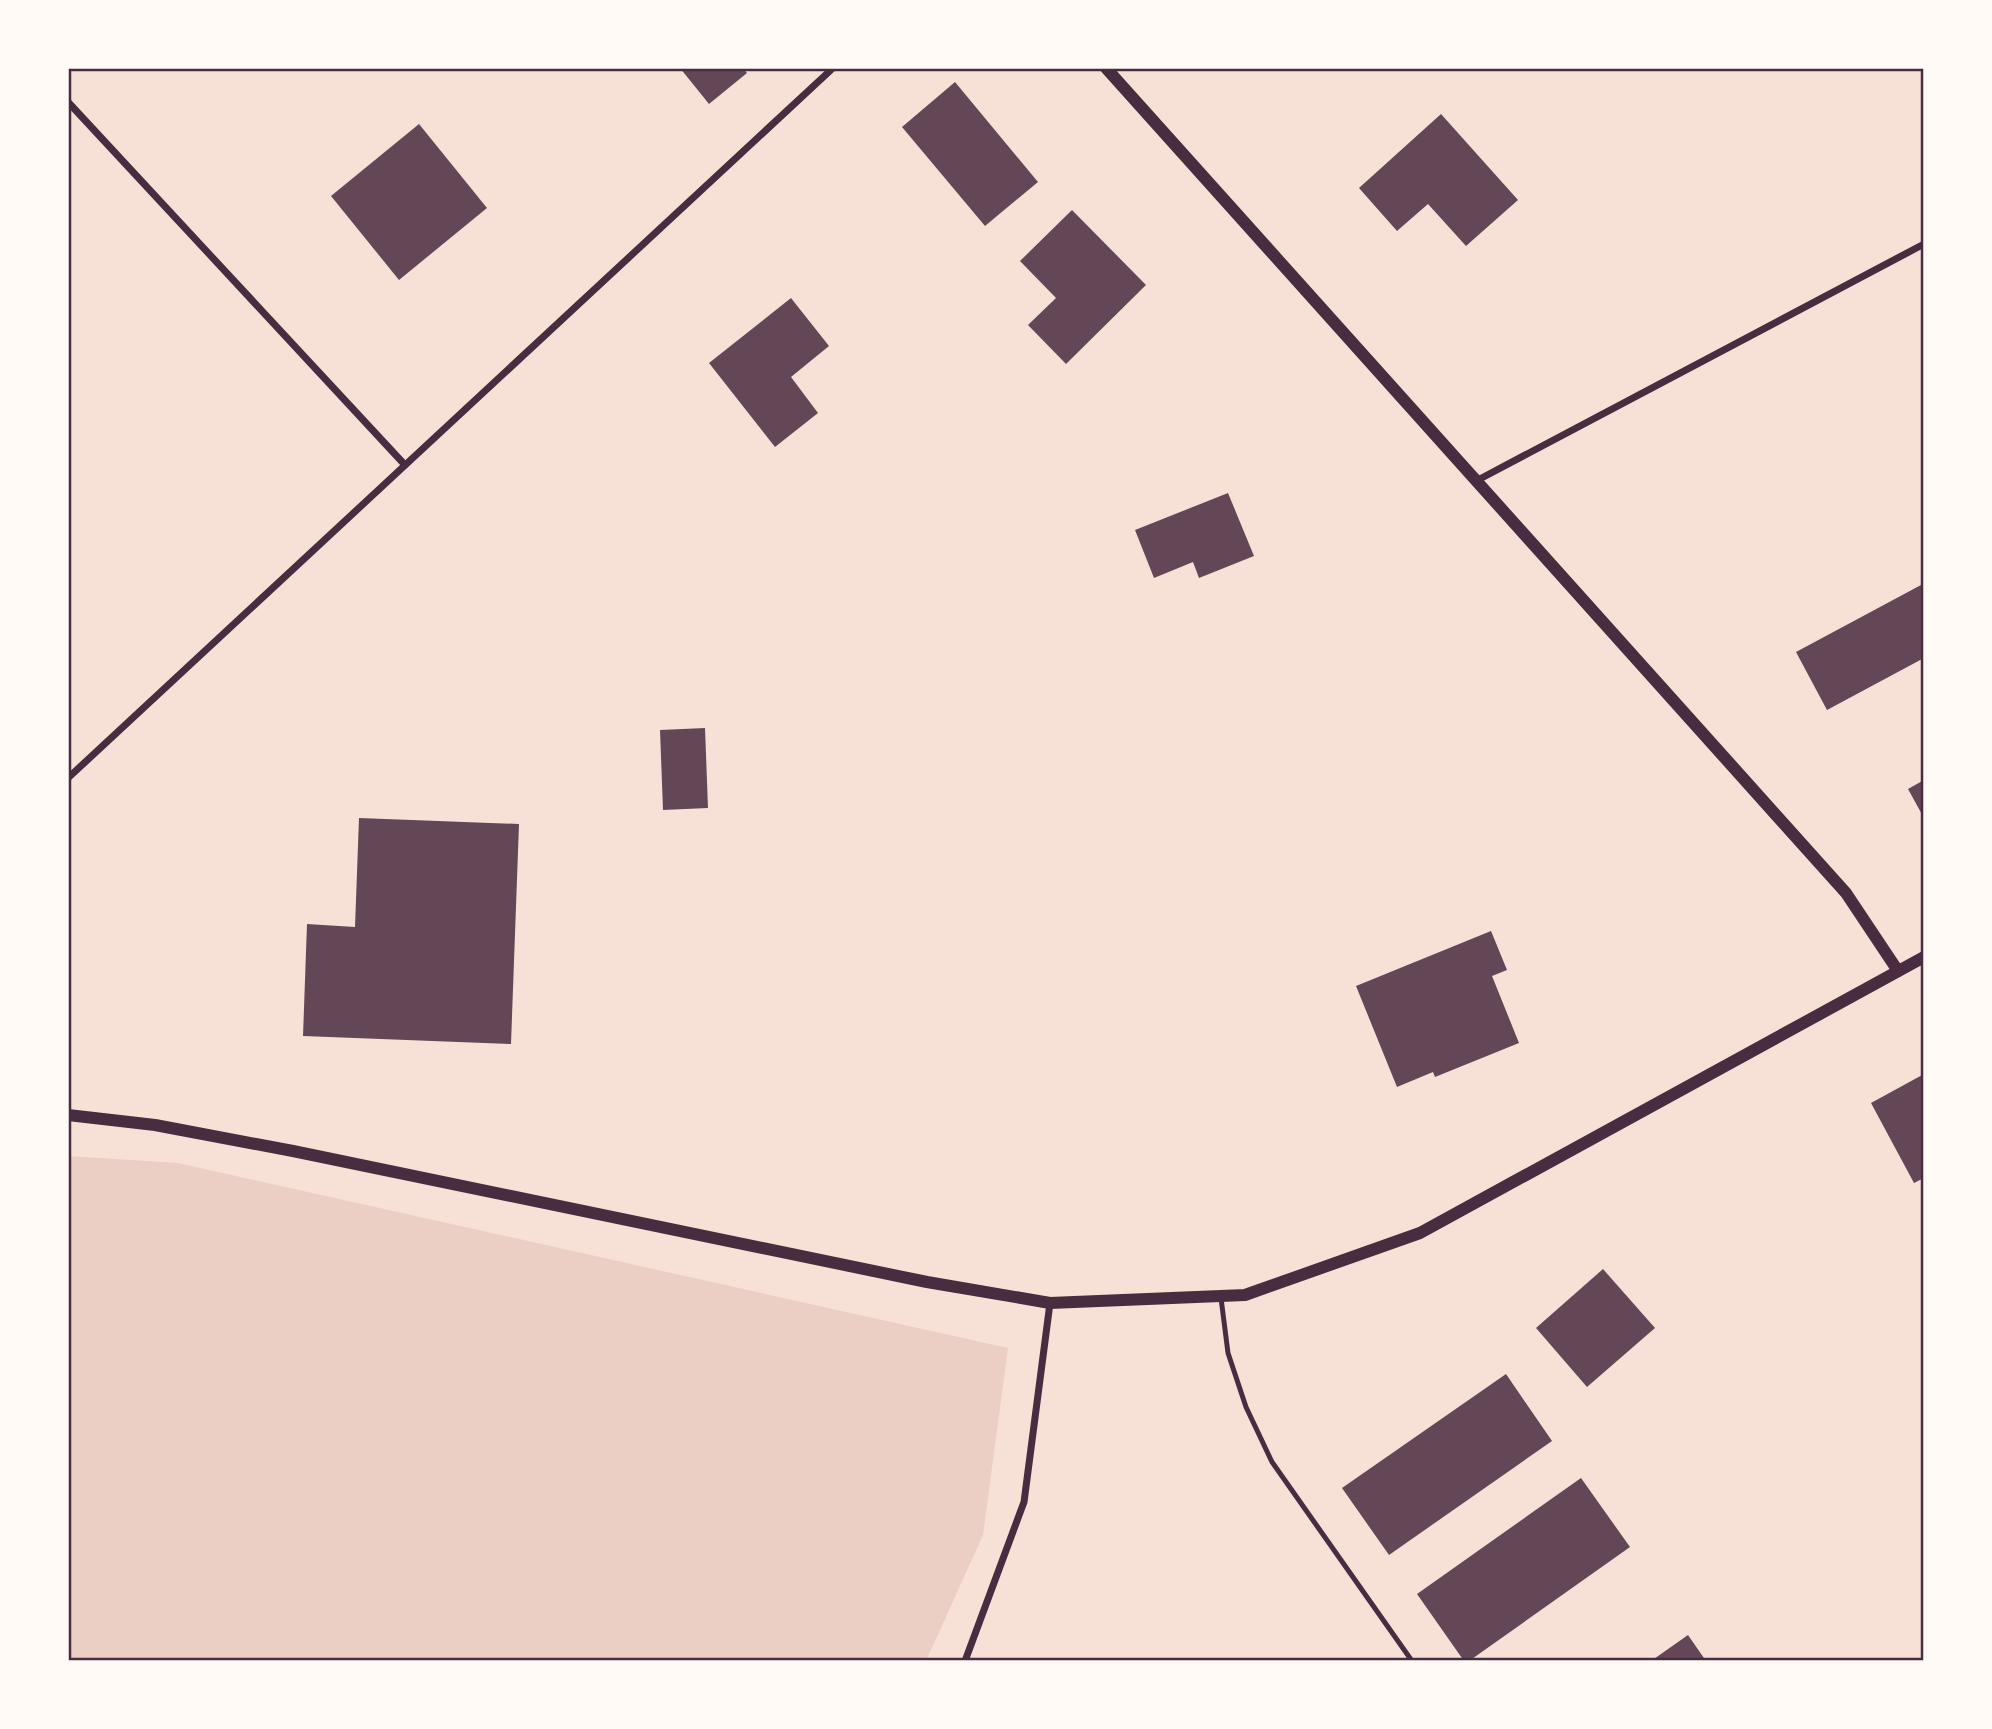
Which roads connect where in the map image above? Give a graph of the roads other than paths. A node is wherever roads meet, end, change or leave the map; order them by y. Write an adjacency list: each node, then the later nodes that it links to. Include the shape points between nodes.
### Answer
1 (833, 68): 5 (street)
2 (1105, 68): 6 (street)
3 (68, 102): 5 (street)
4 (1924, 244): 6 (street)
5 (405, 465): 7 (street)
6 (1476, 481): 9 (street, via 1846,893)
7 (68, 778)
8 (1924, 957): 9 (street)
9 (1898, 971): 11 (street, via 1420,1233 1245,1295)
10 (68, 1115): 12 (street, via 192,1132)
11 (1220, 1297): 12 (street); 14 (lane, via 1228,1353 1246,1407 1272,1462)
12 (1050, 1303): 13 (street, via 1024,1502)
13 (965, 1661)
14 (1412, 1661)

